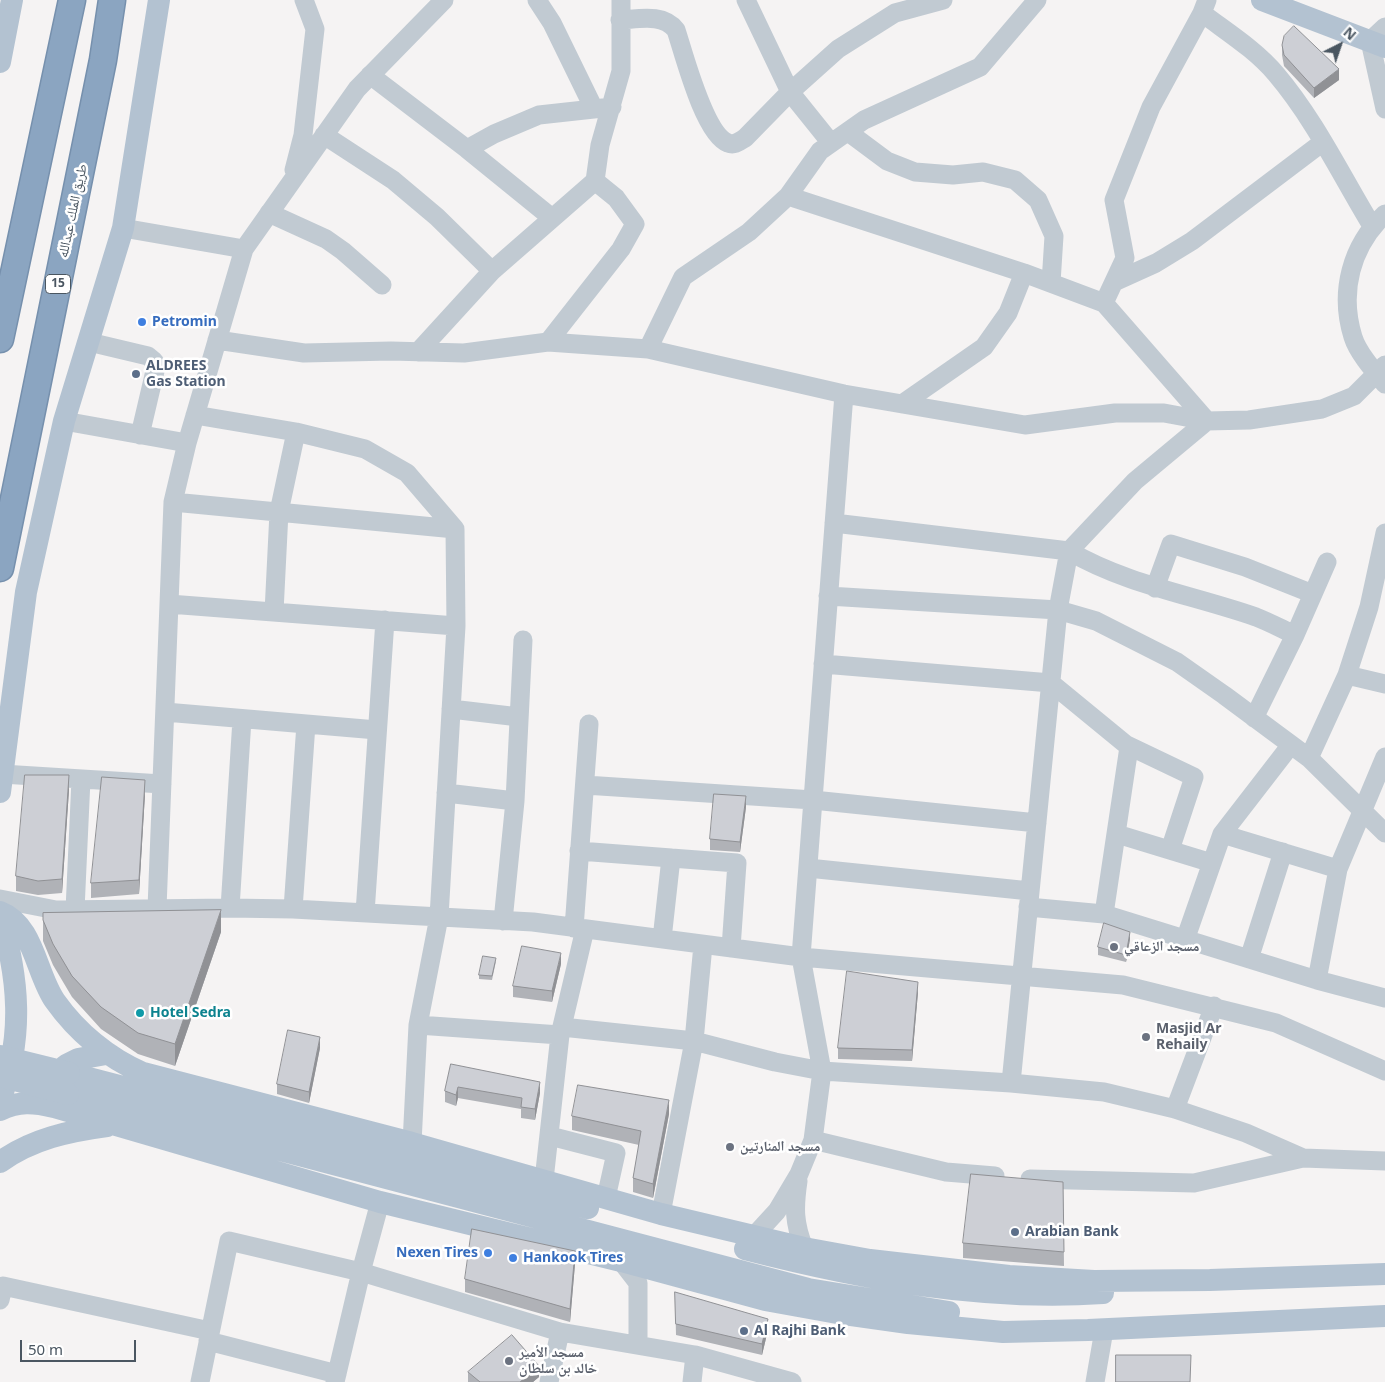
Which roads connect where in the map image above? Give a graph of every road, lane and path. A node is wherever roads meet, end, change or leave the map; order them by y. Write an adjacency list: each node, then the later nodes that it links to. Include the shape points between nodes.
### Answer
1 (12, 0): 16 (main road)
2 (72, 0): 40 (highway)
3 (112, 0): 62 (highway, طريق الملك عبدالله / 15, via 103,60)
4 (159, 0): 32 (main road)
5 (304, 0): 27 (street, via 315,30 303,135)
6 (444, 0): 17 (street)
7 (537, 0): 19 (street)
8 (621, 0): 14 (street)
9 (746, 0): 18 (street)
10 (943, 0): 18 (street, via 895,13 838,49)
11 (1037, 0): 21 (street, via 980,67 864,120)
12 (1262, 0): 15 (main road)
13 (1205, 6): 23 (street, via 1275,73); 36 (street, via 1151,108 1114,200 1125,258)
14 (620, 20): 18 (street, via 657,19 671,23 703,111 721,138 729,144 737,144 746,138); 19 (street, via 621,71)
15 (1380, 38): 20 (street)
16 (0, 62)
17 (370, 75): 22 (street); 25 (street)
18 (790, 92): 24 (street)
19 (603, 108): 25 (street, via 539,115); 26 (street)
20 (1385, 109)
21 (848, 132): 24 (street); 37 (street, via 887,161 915,172 954,175 984,172 1015,180 1038,200 1054,236)
22 (324, 135): 27 (street); 34 (street, via 393,180)
23 (1323, 142): 31 (street); 36 (street, via 1192,241 1156,263)
24 (831, 143): 28 (street, via 820,152)
25 (467, 149): 30 (street)
26 (595, 181): 30 (street); 43 (street, via 616,198 635,224 621,249)
27 (291, 182): 29 (street)
28 (788, 196): 35 (street); 44 (street, via 750,232 683,277)
29 (269, 214): 33 (street); 38 (street, via 326,239)
30 (552, 218): 34 (street)
31 (1379, 220): 46 (street, via 1354,260 1345,301 1353,338)
32 (124, 228): 33 (street); 42 (main road)
33 (244, 249): 41 (street)
34 (492, 270): 45 (street)
35 (1024, 273): 37 (street); 48 (street, via 1008,313 984,347)
36 (1114, 282): 39 (street)
37 (1051, 283): 39 (street)
38 (382, 285)
39 (1104, 303): 51 (street)
40 (0, 339)
41 (217, 340): 45 (street, via 304,353); 49 (street)
42 (89, 342): 50 (main road); 53 (street, via 148,356 154,361 155,371)
43 (548, 342): 44 (street); 45 (street, via 464,353)
44 (648, 349): 47 (street)
45 (418, 352)
46 (1382, 374): 51 (street, via 1354,396 1322,409 1249,420)
47 (844, 394): 48 (street); 57 (street)
48 (902, 404): 51 (street, via 1024,424 1115,413 1164,413)
49 (195, 415): 52 (street); 54 (street)
50 (64, 421): 53 (street); 64 (main road)
51 (1207, 421): 60 (street, via 1135,481)
52 (296, 432): 56 (street); 58 (street, via 365,450 407,473)
53 (140, 435): 54 (street)
54 (187, 444): 55 (street)
55 (173, 502): 56 (street); 67 (street)
56 (279, 512): 58 (street); 70 (street)
57 (834, 523): 60 (street); 66 (street)
58 (455, 529): 72 (street)
59 (1385, 534): 68 (street)
60 (1069, 551): 63 (street, via 1096,567); 69 (street)
61 (1327, 562): 65 (street)
62 (0, 568)
63 (1155, 588): 65 (street, via 1171,544 1245,567); 73 (street, via 1258,618)
64 (26, 592): 77 (main road); 93 (main road)
65 (1313, 594): 73 (street)
66 (828, 596): 69 (street); 75 (street)
67 (169, 604): 70 (street); 81 (street)
68 (1377, 608): 76 (street)
69 (1058, 610): 78 (street); 83 (street, via 1096,621 1177,662)
70 (274, 612): 71 (street)
71 (385, 620): 72 (street); 87 (street)
72 (456, 626): 80 (street)
73 (1295, 635): 83 (street)
74 (523, 640): 82 (street)
75 (823, 664): 78 (street); 97 (street)
76 (1347, 675): 79 (street); 91 (street)
77 (0, 677)
78 (1051, 683): 88 (street); 100 (street)
79 (1385, 684)
80 (451, 708): 82 (street); 96 (street)
81 (165, 712): 84 (street); 94 (street)
82 (519, 717): 98 (street)
83 (1254, 718): 89 (street)
84 (242, 719): 85 (street); 114 (street)
85 (306, 724): 87 (street); 115 (street)
86 (589, 724): 95 (street)
87 (378, 730): 118 (street)
88 (1127, 745): 102 (street); 104 (street, via 1194,777)
89 (1290, 746): 91 (street); 103 (street)
90 (1385, 757): 99 (street)
91 (1308, 758): 99 (street)
92 (81, 779): 93 (street); 94 (street); 116 (street)
93 (1, 783)
94 (162, 784): 113 (street)
95 (585, 785): 97 (street); 105 (street)
96 (446, 793): 98 (street); 120 (street)
97 (813, 800): 100 (street); 109 (street)
98 (515, 801): 121 (street)
99 (1362, 809): 101 (street); 110 (street)
100 (1037, 822): 112 (street)
101 (1385, 833)
102 (1117, 834): 104 (street); 119 (street)
103 (1222, 834): 106 (street); 108 (street)
104 (1170, 850): 108 (street)
105 (580, 851): 107 (street); 122 (street)
106 (1283, 852): 110 (street); 128 (street)
107 (671, 858): 123 (street); 126 (street, via 737,864)
108 (1212, 863): 124 (street)
109 (808, 868): 112 (street); 127 (street)
110 (1338, 869): 130 (street)
111 (0, 899): 116 (street, via 56,910)
112 (1029, 899): 119 (street); 129 (street)
113 (158, 908): 114 (street); 116 (street)
114 (230, 908): 115 (street)
115 (293, 909): 118 (street)
116 (75, 910)
117 (0, 913): 136 (main road, via 13,919 24,933 54,1000); 143 (main road, via 16,978 16,1014 10,1074)
118 (365, 913): 120 (street)
119 (1104, 914): 124 (street)
120 (439, 917): 121 (street); 133 (street)
121 (503, 921): 122 (street)
122 (580, 928): 123 (street); 134 (street)
123 (662, 939): 125 (street)
124 (1185, 940): 128 (street)
125 (703, 945): 126 (street); 135 (street)
126 (731, 948): 127 (street)
127 (801, 957): 129 (street); 138 (street)
128 (1249, 959): 130 (street)
129 (1022, 976): 132 (street, via 1122,985); 142 (street)
130 (1317, 980): 131 (street)
131 (1385, 998)
132 (1214, 1006): 139 (street, via 1276,1023); 144 (street)
133 (418, 1025): 134 (street); 150 (street)
134 (561, 1031): 135 (street); 148 (street)
135 (694, 1041): 138 (street); 158 (street)
136 (106, 1054): 146 (main road, via 78,1059 66,1065 61,1074 59,1087 62,1096); 150 (main road, via 143,1073)
137 (0, 1056): 141 (main road, bridge)
138 (822, 1071): 142 (street); 149 (street)
139 (1385, 1071)
140 (0, 1076): 141 (main road, bridge)
141 (68, 1083): 164 (main road, via 810,1266 884,1280 955,1290 1060,1296 1117,1292); 167 (main road, via 808,1289 906,1307)
142 (1011, 1083): 144 (street, via 1104,1092)
143 (0, 1100)
144 (1175, 1109): 151 (street, via 1246,1133)
145 (0, 1110): 146 (main road, via 33,1102)
146 (90, 1117): 147 (main road)
147 (117, 1125): 153 (main road, via 71,1130 25,1147); 157 (main road)
148 (550, 1136): 155 (street); 156 (street, via 616,1153)
149 (813, 1140): 151 (street, via 946,1172 1056,1182 1194,1184); 154 (street)
150 (412, 1143): 155 (main road)
151 (1303, 1158): 152 (street)
152 (1385, 1161)
153 (0, 1162)
154 (799, 1174): 159 (street, via 777,1211); 160 (street, via 796,1227)
155 (544, 1180): 156 (main road)
156 (606, 1198): 158 (main road)
157 (380, 1202): 161 (main road); 162 (street)
158 (661, 1214): 159 (main road)
159 (755, 1235): 160 (main road)
160 (804, 1248): 164 (main road, via 870,1260 1009,1276 1094,1281)
161 (621, 1261): 167 (main road, via 765,1300 837,1313 1003,1332); 170 (street, via 638,1283)
162 (361, 1272): 168 (street); 169 (street, via 229,1241); 172 (street)
163 (1385, 1274): 164 (main road)
164 (1165, 1280)
165 (0, 1300): 169 (street, via 3,1286)
166 (1385, 1316): 167 (main road)
167 (1096, 1330): 177 (street)
168 (560, 1332): 170 (street); 175 (street)
169 (209, 1336): 172 (street); 174 (street)
170 (638, 1344): 171 (street)
171 (695, 1355): 173 (street); 176 (street)
172 (336, 1378)
173 (787, 1381)
174 (200, 1382)
175 (550, 1382)
176 (692, 1382)
177 (1095, 1382)

